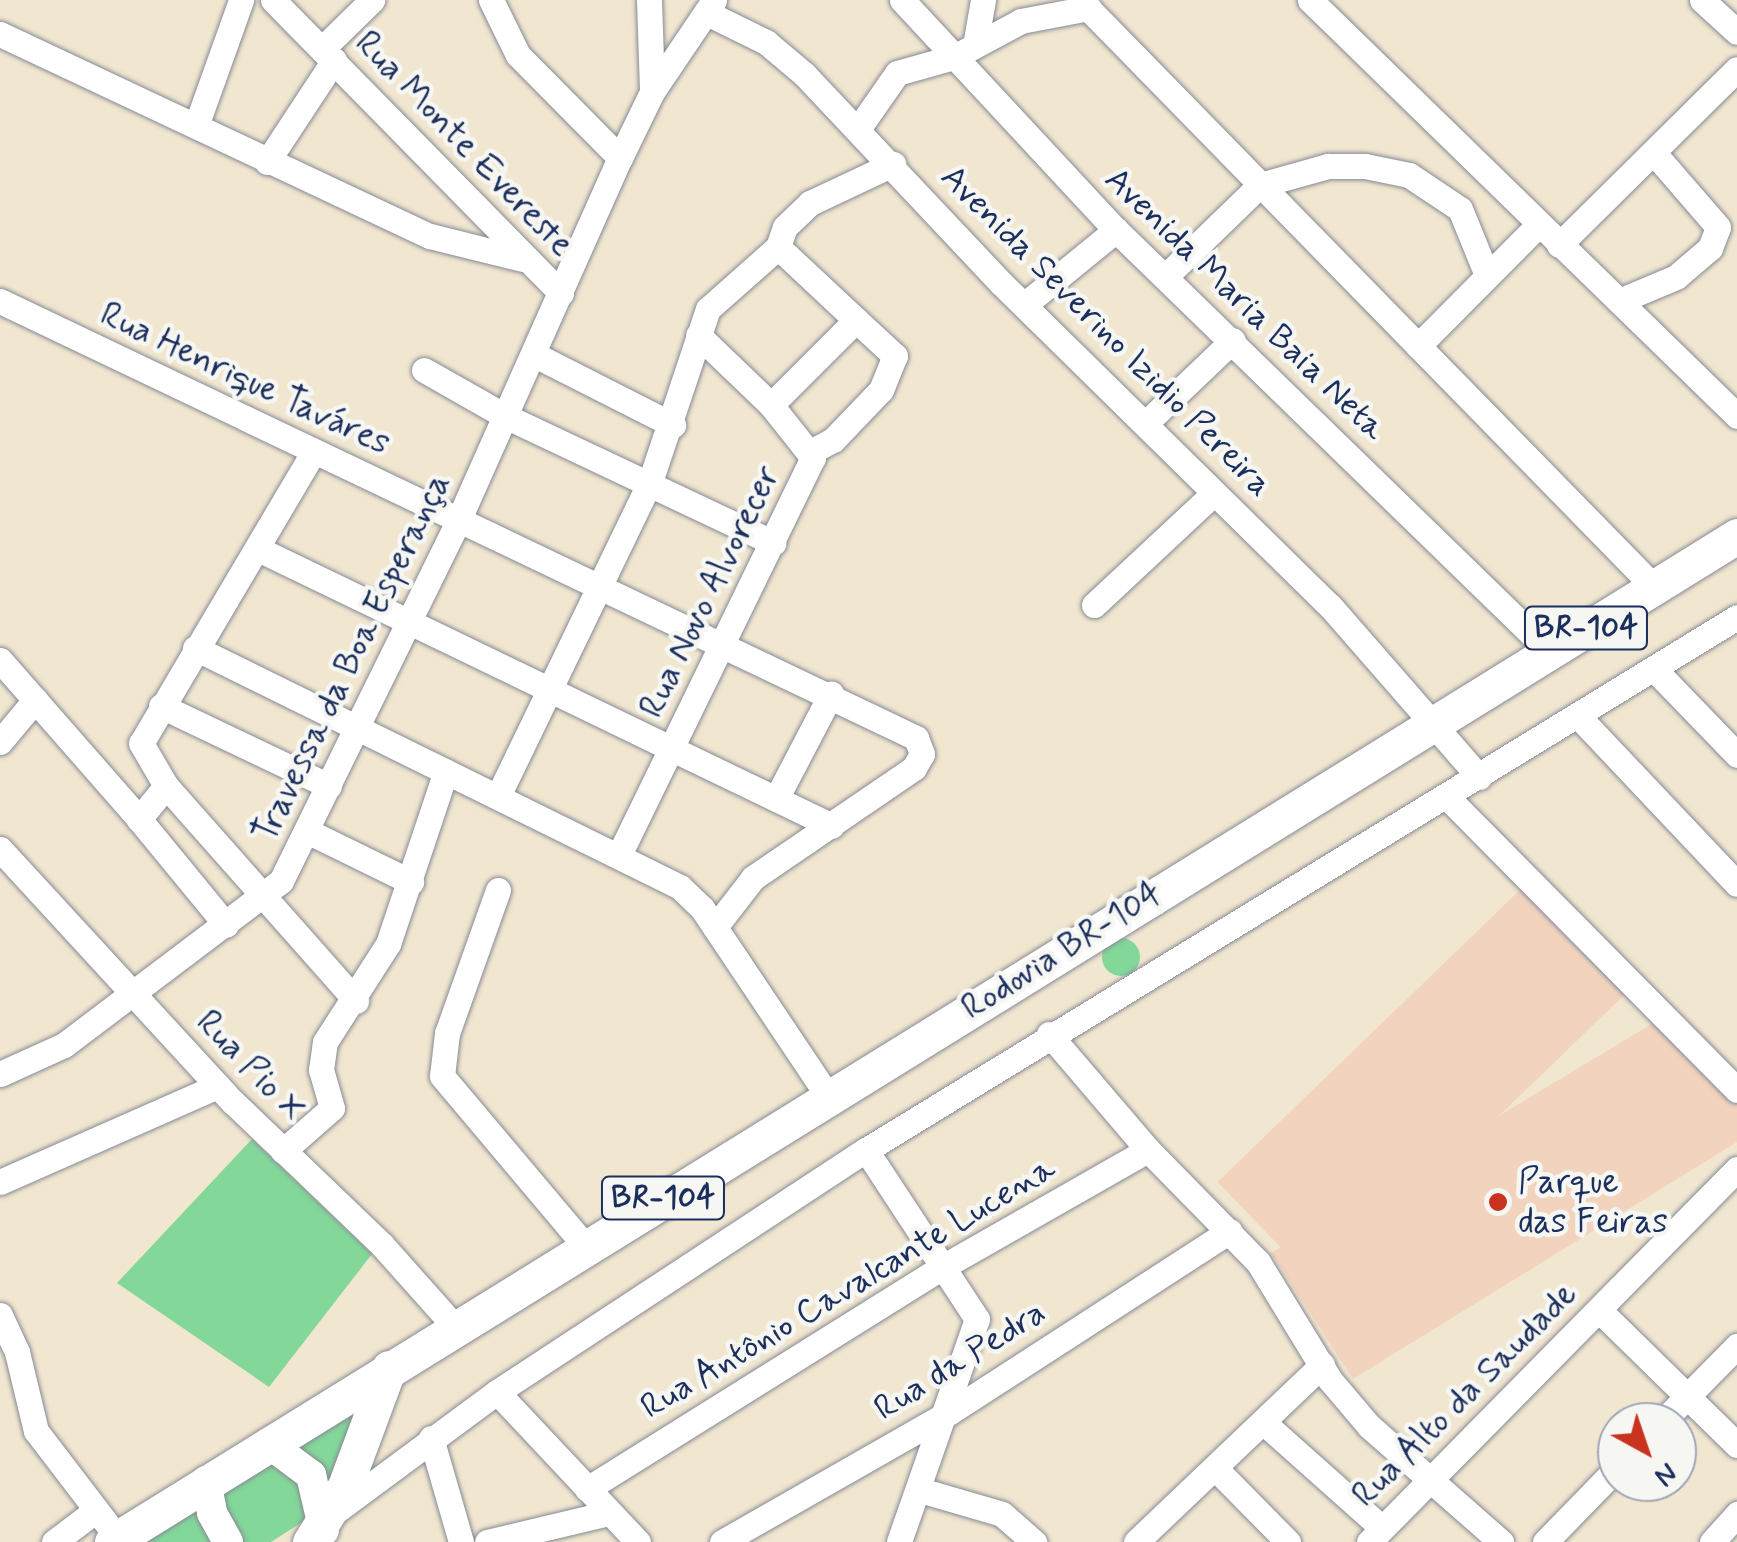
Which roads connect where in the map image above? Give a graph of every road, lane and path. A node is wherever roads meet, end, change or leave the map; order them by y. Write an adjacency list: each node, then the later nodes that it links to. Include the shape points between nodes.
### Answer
1 (240, 0): 19 (street)
2 (273, 0): 15 (street, Rua Monte Evereste)
3 (372, 0): 15 (street)
4 (491, 0): 22 (street, via 518,55)
5 (649, 0): 18 (street)
6 (902, 0): 16 (street, Avenida Maria Baia Neta)
7 (983, 0): 14 (street)
8 (1310, 0): 26 (street)
9 (1708, 2): 12 (street)
10 (1084, 4): 14 (street); 25 (street)
11 (712, 7): 18 (street, Travessa da Boa Esperança); 20 (street, Avenida Severino Izidio Pereira, via 766,42)
12 (1737, 32)
13 (0, 34): 19 (street)
14 (976, 40): 16 (street)
15 (328, 54): 23 (street); 30 (street, Rua Monte Evereste)
16 (954, 58): 20 (street, via 897,73); 27 (street, Avenida Maria Baia Neta)
17 (1737, 69): 21 (street)
18 (652, 92): 22 (street, Travessa da Boa Esperança)
19 (196, 126): 23 (street)
20 (858, 130): 24 (street, Avenida Severino Izidio Pereira)
21 (1654, 152): 28 (street); 34 (street, via 1718,226 1710,248 1676,278)
22 (620, 158): 33 (street, Travessa da Boa Esperança)
23 (268, 162): 30 (street, via 430,236)
24 (893, 164): 29 (street, via 810,203 785,227); 36 (street, Avenida Severino Izidio Pereira)
25 (1260, 185): 31 (street, via 1328,166 1409,175 1460,209); 32 (street); 40 (street)
26 (1539, 224): 28 (street); 31 (street)
27 (1116, 230): 32 (street, Avenida Maria Baia Neta); 36 (street)
28 (1559, 244): 34 (street)
29 (778, 247): 37 (street); 38 (street, via 708,309)
30 (522, 259): 33 (street, Rua Monte Evereste)
31 (1487, 275): 40 (street)
32 (1166, 276): 39 (street, Avenida Maria Baia Neta)
33 (561, 294): 41 (street, Travessa da Boa Esperança)
34 (1619, 301): 45 (street)
35 (0, 302): 48 (street, Rua Henrique Taváres)
36 (1024, 304): 46 (street, Avenida Severino Izidio Pereira)
37 (856, 320): 43 (street); 49 (street, via 896,356 880,390 833,440)
38 (698, 334): 43 (street, Rua Novo Alvorecer); 47 (street)
39 (1233, 340): 46 (street); 63 (street, Avenida Maria Baia Neta)
40 (1418, 346): 57 (street)
41 (536, 355): 44 (street, Travessa da Boa Esperança); 47 (street)
42 (424, 370): 44 (street)
43 (771, 404): 49 (street, Rua Novo Alvorecer)
44 (505, 416): 50 (street); 52 (street, Travessa da Boa Esperança)
45 (1737, 416)
46 (1148, 422): 51 (street, Avenida Severino Izidio Pereira)
47 (673, 425): 50 (street)
48 (314, 451): 52 (street, Rua Henrique Taváres); 55 (street)
49 (812, 451): 54 (street, Rua Novo Alvorecer, via 809,474)
50 (650, 482): 54 (street); 56 (street)
51 (1214, 493): 58 (street); 71 (street, Avenida Severino Izidio Pereira)
52 (459, 519): 56 (street, Rua Henrique Taváres); 60 (street, Travessa da Boa Esperança)
53 (1737, 536): 57 (highway, Rodovia BR-104 / BR-104)
54 (774, 543): 61 (street, Rua Novo Alvorecer)
55 (258, 549): 60 (street); 62 (street)
56 (599, 586): 61 (street, Rua Henrique Taváres); 66 (street)
57 (1654, 587): 63 (highway, Rodovia BR-104 / BR-104)
58 (1094, 606)
59 (1737, 617): 65 (street)
60 (408, 622): 66 (street); 72 (street, Travessa da Boa Esperança)
61 (722, 644): 67 (street, Rua Henrique Taváres); 74 (street, Rua Novo Alvorecer)
62 (194, 648): 69 (street); 72 (street)
63 (1548, 650): 71 (highway, Rodovia BR-104 / BR-104)
64 (0, 660): 68 (street)
65 (1655, 670): 70 (street); 75 (street)
66 (549, 690): 74 (street); 80 (street)
67 (832, 694): 82 (street); 84 (street, Rua Henrique Taváres, via 908,730 922,754 914,768)
68 (35, 700): 73 (street); 83 (street)
69 (161, 706): 78 (street, via 140,742); 79 (street)
70 (1578, 716): 77 (street); 89 (street)
71 (1436, 720): 77 (street, Avenida Severino Izidio Pereira); 100 (highway, Rodovia BR-104 / BR-104)
72 (357, 728): 76 (street); 79 (street, Travessa da Boa Esperança)
73 (0, 742)
74 (672, 750): 82 (street); 87 (street, Rua Novo Alvorecer)
75 (1737, 754)
76 (446, 771): 80 (street); 88 (street)
77 (1479, 777): 81 (street)
78 (166, 786): 83 (street); 91 (street)
79 (329, 786): 85 (street, Travessa da Boa Esperança)
80 (499, 794): 87 (street)
81 (1446, 798): 96 (street); 99 (street)
82 (776, 799): 84 (street)
83 (139, 819): 92 (street)
84 (832, 826): 93 (street, via 753,878)
85 (307, 832): 88 (street); 91 (street, Travessa da Boa Esperança)
86 (1, 852): 94 (street, Rua Pio X)
87 (620, 853): 93 (street, via 680,887)
88 (411, 882): 95 (street)
89 (1737, 884)
90 (498, 890): 107 (street, via 447,1034 442,1076)
91 (267, 897): 92 (street, Travessa da Boa Esperança); 95 (street)
92 (226, 926): 94 (street, Travessa da Boa Esperança)
93 (715, 927): 100 (street)
94 (132, 994): 97 (street, Travessa da Boa Esperança, via 64,1045); 98 (street, Rua Pio X)
95 (356, 1001): 103 (street, via 336,1022 321,1056 332,1108)
96 (1048, 1034): 101 (street); 102 (street)
97 (0, 1074)
98 (218, 1086): 103 (street, Rua Pio X); 105 (street)
99 (1737, 1090)
100 (828, 1096): 107 (highway, Rodovia BR-104 / BR-104)
101 (866, 1150): 108 (street); 115 (street)
102 (1148, 1150): 106 (street); 108 (street, Rua Antônio Cavalcante Lucena)
103 (283, 1151): 111 (street, Rua Pio X)
104 (1737, 1169): 109 (street, Rua Alto da Saudade)
105 (0, 1182)
106 (1230, 1231): 113 (street, via 1258,1262); 118 (street, Rua da Pedra)
107 (586, 1246): 111 (highway, Rodovia BR-104 / BR-104)
108 (946, 1265): 118 (street, via 977,1320); 126 (street, Rua Antônio Cavalcante Lucena)
109 (1599, 1310): 116 (street); 125 (street, Rua Alto da Saudade)
110 (0, 1316): 132 (street, via 36,1431)
111 (456, 1327): 114 (highway, Rodovia BR-104 / BR-104)
112 (1737, 1346): 116 (street)
113 (1322, 1365): 119 (street); 125 (street, via 1369,1426)
114 (389, 1368): 121 (highway, Rodovia BR-104 / BR-104); 131 (highway)
115 (497, 1392): 120 (street); 126 (street)
116 (1686, 1396): 117 (street); 122 (street)
117 (1680, 1402)
118 (950, 1412): 128 (street); 139 (street, Rua da Pedra)
119 (1263, 1422): 123 (street); 133 (street)
120 (432, 1438): 131 (street); 136 (street)
121 (268, 1443): 124 (highway, Rodovia BR-104 / BR-104); 131 (main road, via 311,1475)
122 (1737, 1445)
123 (1216, 1468): 142 (street); 143 (street)
124 (206, 1481): 132 (highway, Rodovia BR-104 / BR-104); 135 (main road)
125 (1431, 1482): 133 (street, Rua Alto da Saudade); 144 (street)
126 (587, 1489): 129 (street)
127 (1597, 1489): 145 (street)
128 (920, 1490): 140 (street); 141 (street, via 1002,1514)
129 (609, 1513): 137 (street); 138 (street)
130 (1737, 1514): 146 (street)
131 (323, 1530)
132 (114, 1535): 134 (street)
133 (1376, 1535)
134 (54, 1542)
135 (228, 1542)
136 (462, 1542)
137 (487, 1542)
138 (638, 1542)
139 (722, 1542)
140 (900, 1542)
141 (1034, 1542)
142 (1136, 1542)
143 (1288, 1542)
144 (1501, 1542)
145 (1545, 1542)
146 (1712, 1542)

